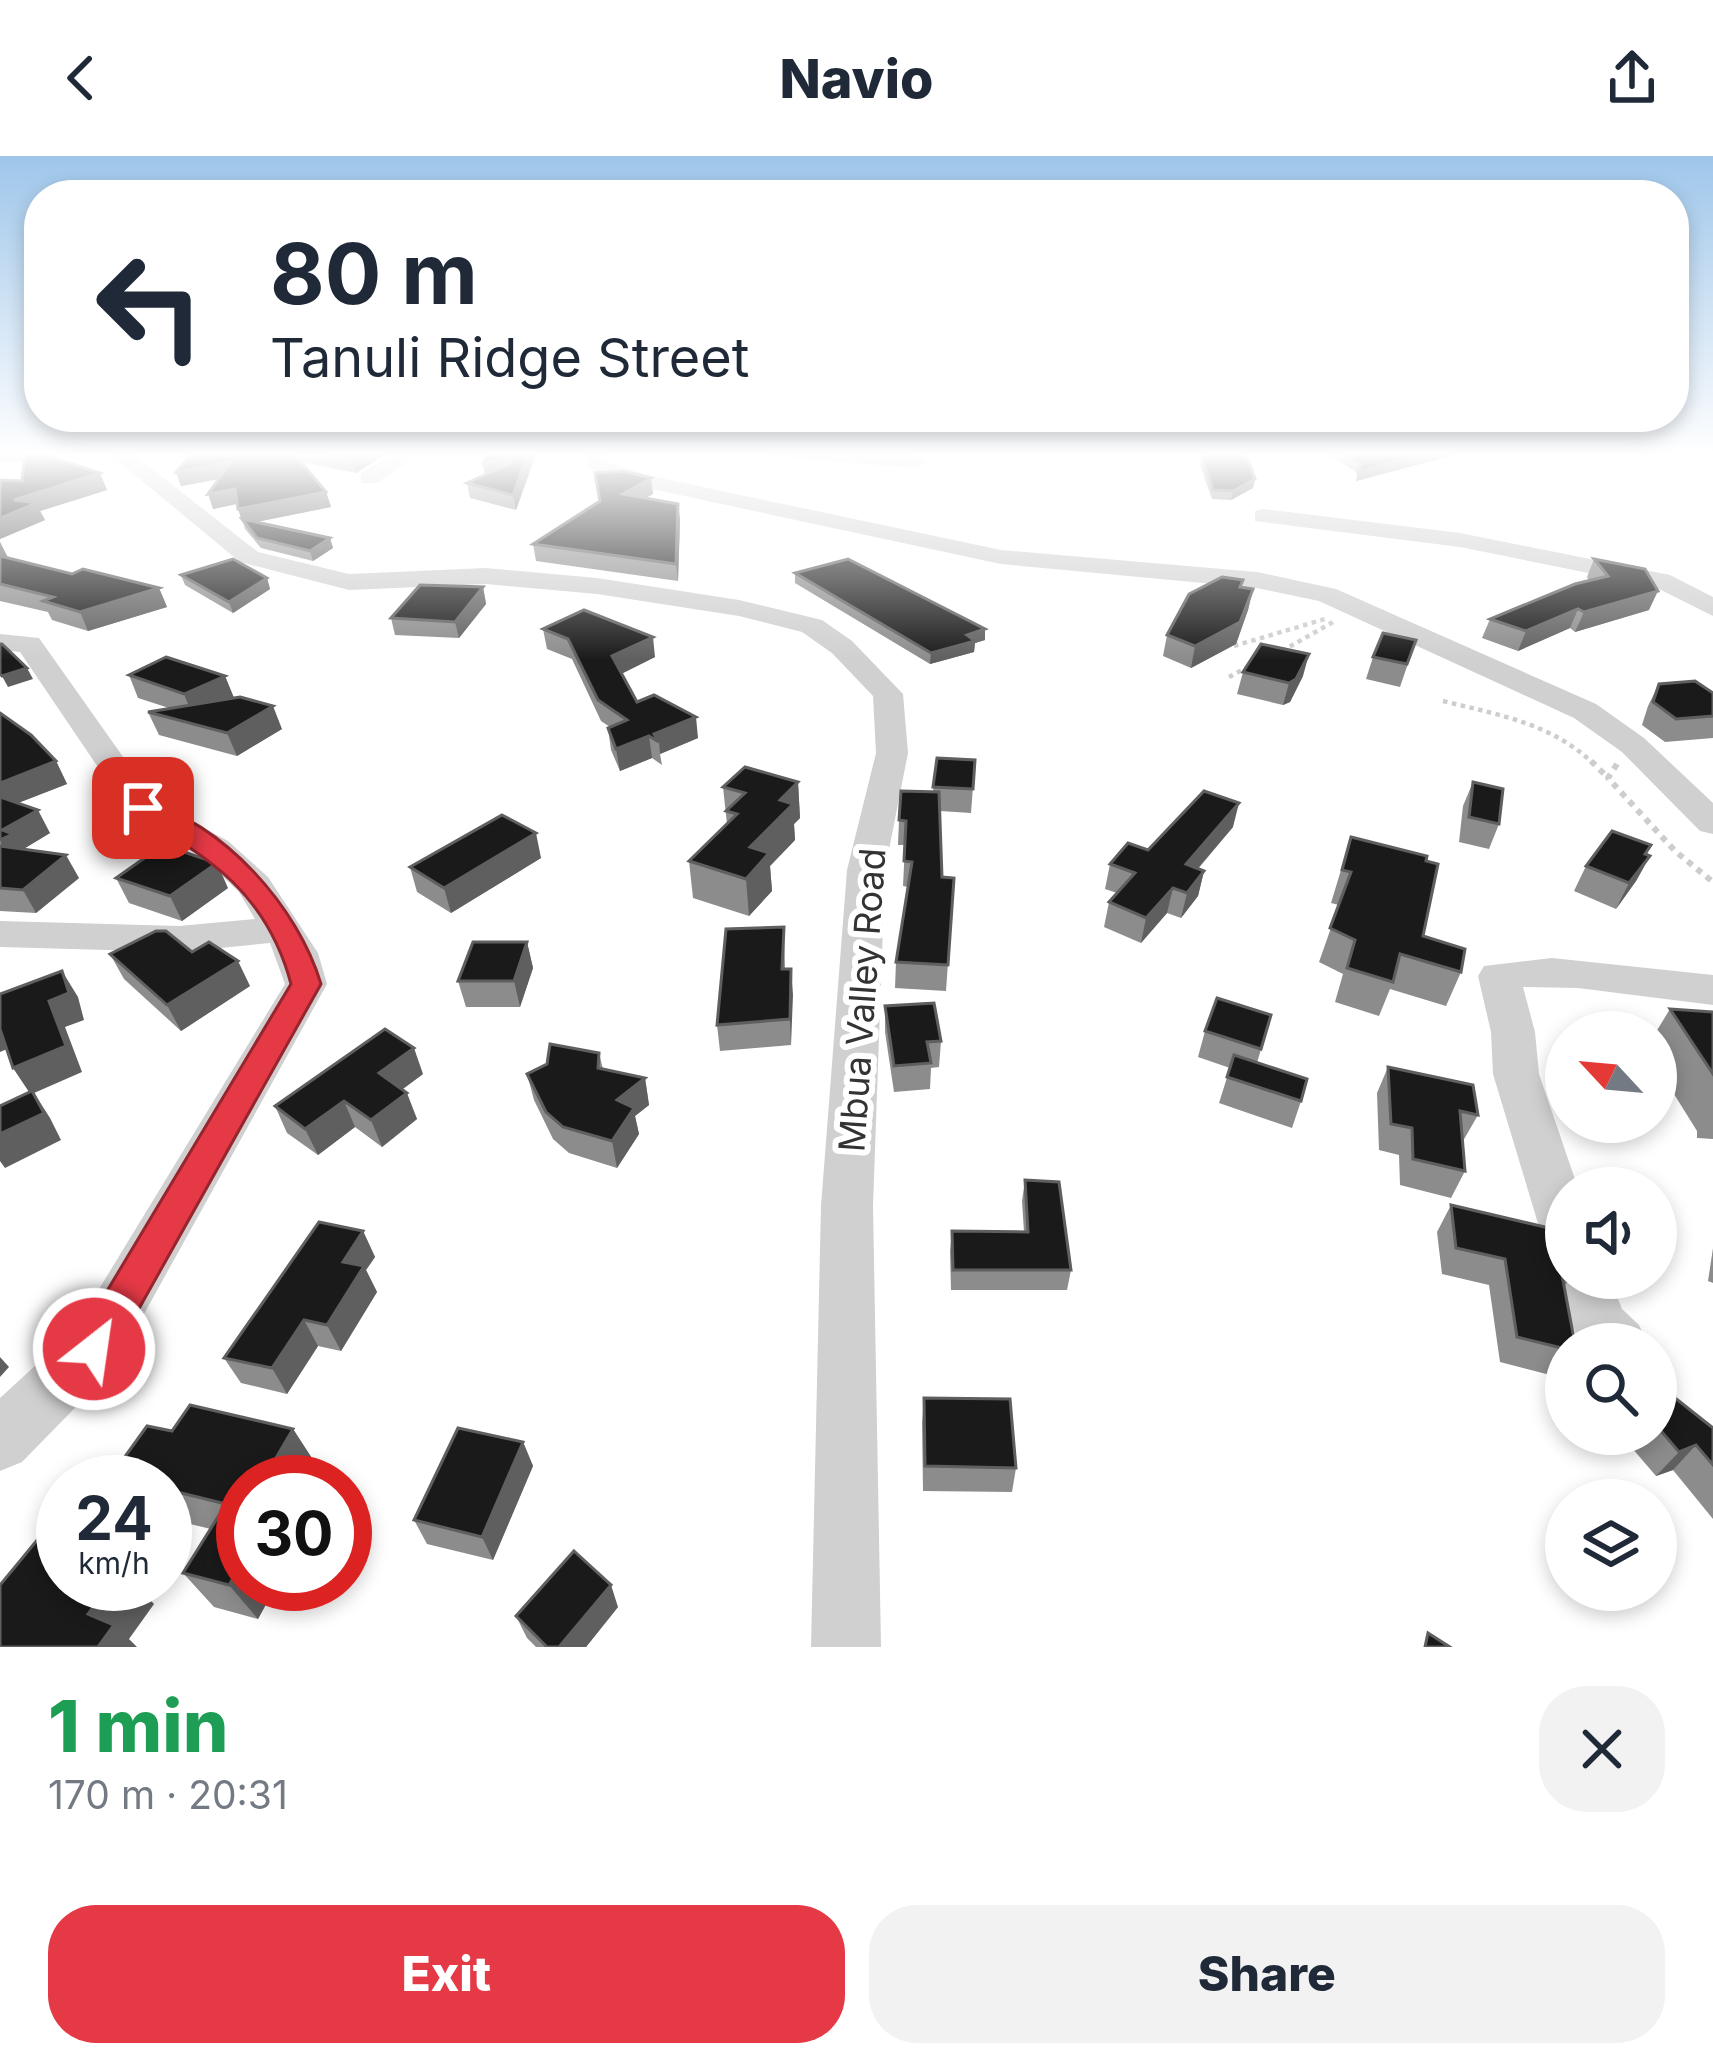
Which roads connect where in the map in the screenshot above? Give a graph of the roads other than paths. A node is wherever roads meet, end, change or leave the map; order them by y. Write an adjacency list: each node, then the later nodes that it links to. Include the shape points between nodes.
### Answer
1 (204, 521): 12 (street, Mbua Valley Road, via 249,556 349,582 486,576 597,586 812,626 888,694 892,753 866,870 848,1206)
2 (831, 521): 6 (street, via 1001,557 1256,580 1327,595 1585,711)
3 (1301, 521): 4 (street, via 1460,540 1660,580)
4 (1713, 608)
5 (0, 642): 7 (street, via 29,644 143,808 215,849 254,885)
6 (1713, 823)
7 (282, 928): 8 (street, via 179,939); 11 (street, via 306,984 94,1349)
8 (0, 934)
9 (1713, 990): 10 (street, via 1534,970 1499,976 1516,1074)
10 (1546, 1167)
11 (0, 1441)
12 (846, 1647)

